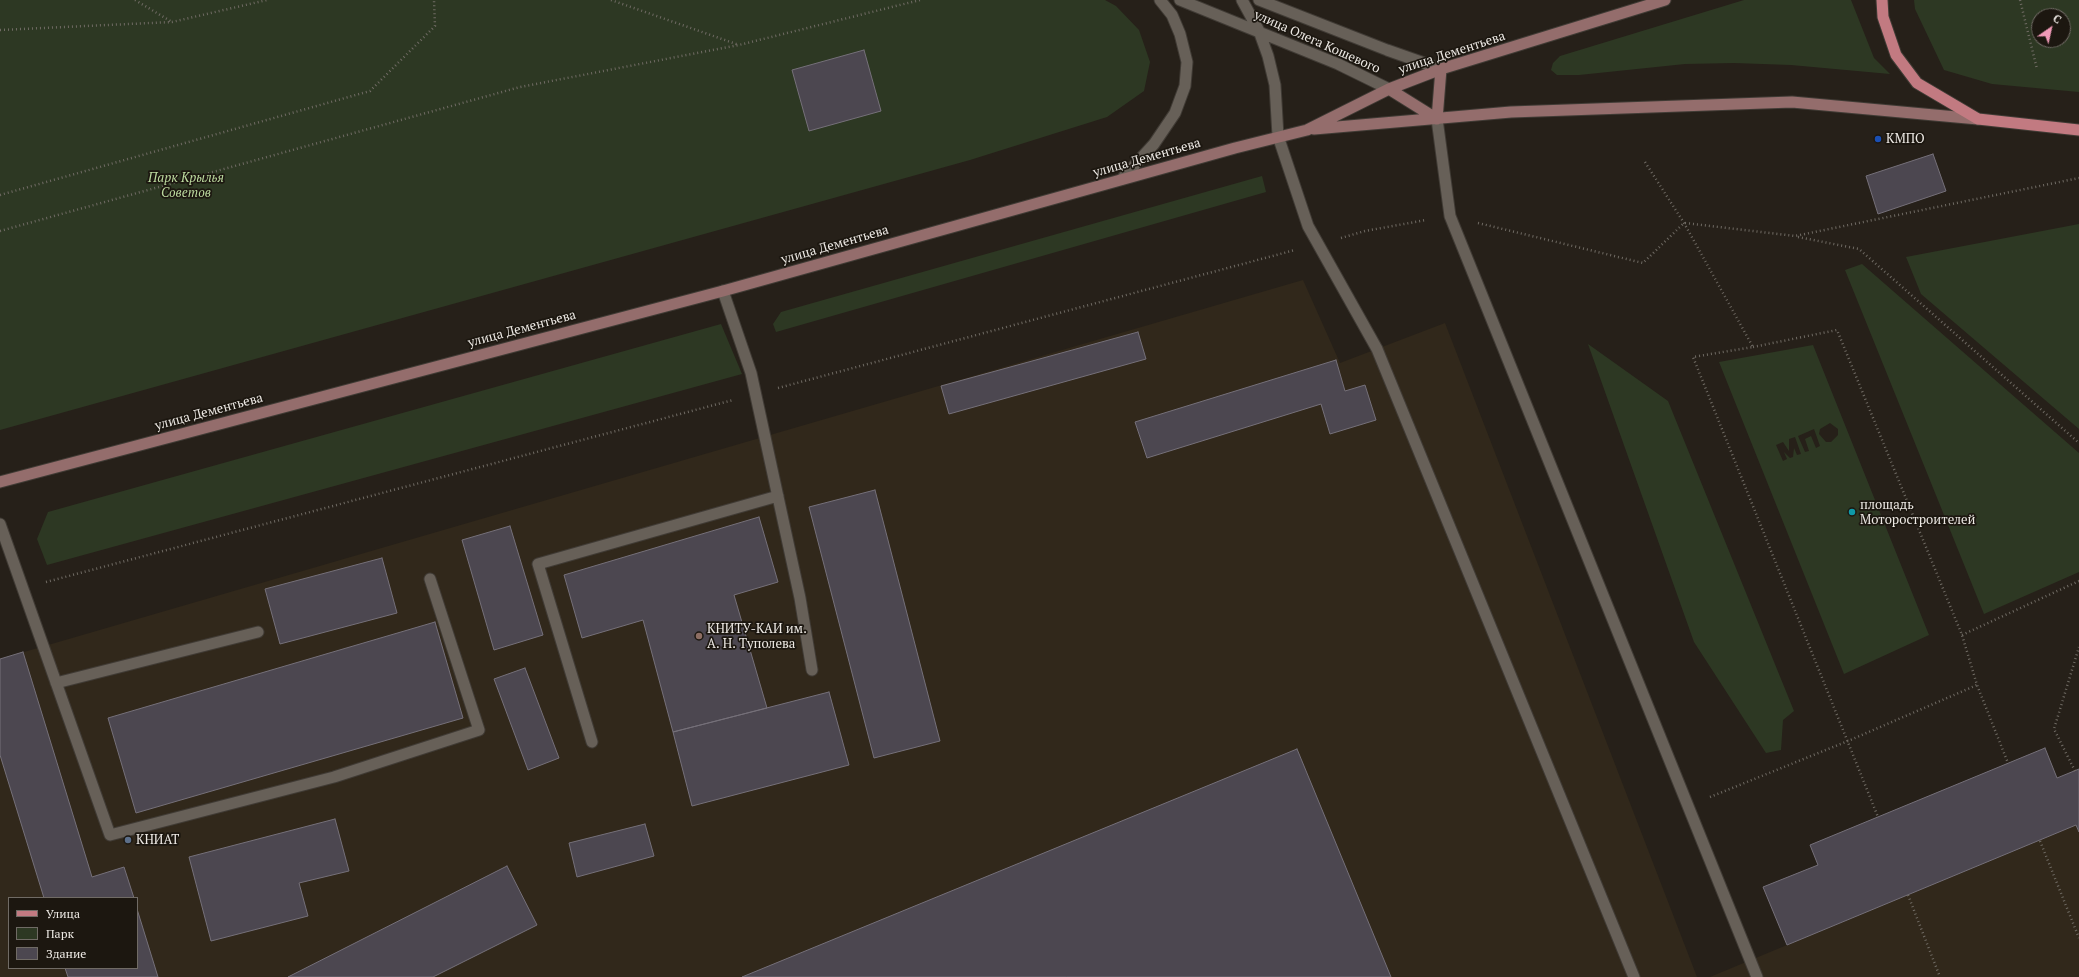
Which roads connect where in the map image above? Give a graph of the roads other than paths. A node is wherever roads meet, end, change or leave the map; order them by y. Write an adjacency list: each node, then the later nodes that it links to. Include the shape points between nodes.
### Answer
1 (1160, 0): 15 (street, via 1172,15 1180,34 1187,62 1185,86 1175,113 1154,144)
2 (1180, 0): 7 (street, улица Олега Кошевого)
3 (1242, 0): 7 (street)
4 (1259, 0): 8 (street, улица Олега Кошевого)
5 (1666, 0): 8 (main road, улица Дементьева)
6 (1882, 0): 11 (main road, via 1883,17 1896,55 1917,83)
7 (1259, 31): 9 (street, улица Олега Кошевого, via 1338,64); 14 (street, via 1275,85)
8 (1441, 69): 9 (main road, улица Дементьева); 10 (main road)
9 (1389, 89): 10 (main road, улица Олега Кошевого); 12 (main road, улица Дементьева)
10 (1437, 119): 11 (main road, via 1511,112 1792,102); 12 (main road); 26 (street, via 1450,216)
11 (1978, 119): 13 (main road)
12 (1307, 130): 14 (main road, улица Дементьева)
13 (2079, 130)
14 (1278, 136): 15 (main road, улица Дементьева); 25 (street, via 1308,226 1377,349)
15 (1122, 179): 16 (main road, улица Дементьева)
16 (723, 291): 17 (main road, улица Дементьева); 18 (street, via 751,373)
17 (0, 482)
18 (778, 496): 22 (street, via 800,598); 24 (street, via 538,564)
19 (0, 524): 23 (street)
20 (430, 579): 23 (street, via 479,730 334,777 110,835)
21 (258, 632): 23 (street)
22 (812, 670)
23 (56, 683)
24 (592, 742)
25 (1634, 977)
26 (1757, 977)

